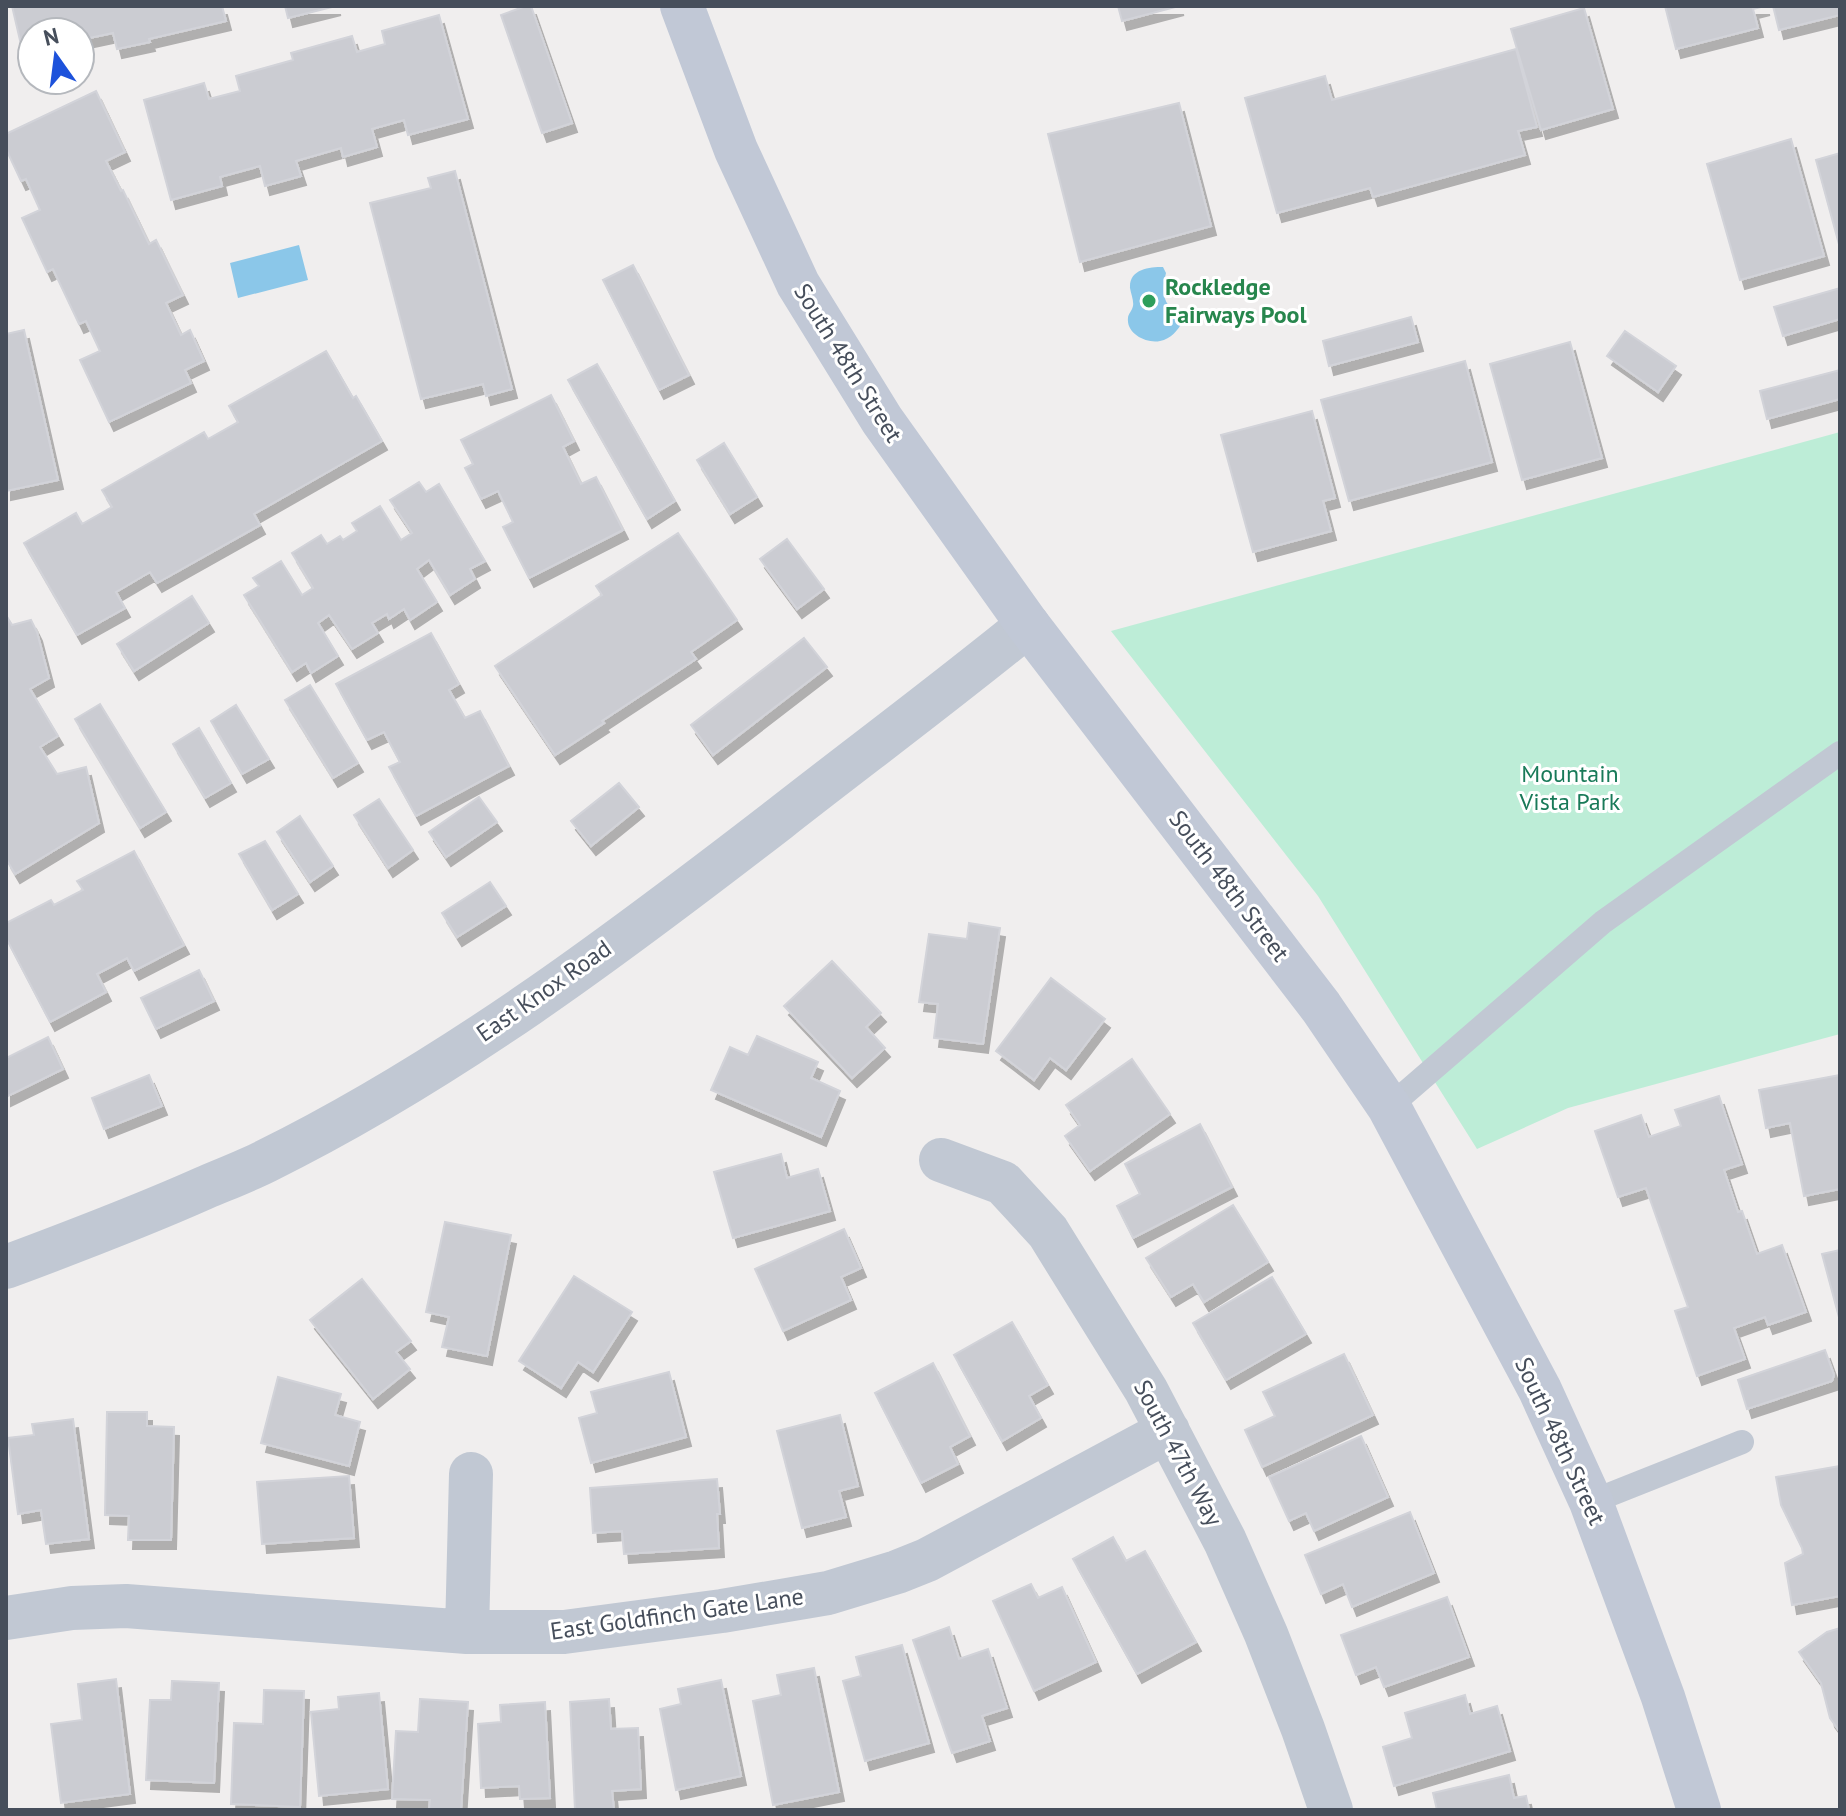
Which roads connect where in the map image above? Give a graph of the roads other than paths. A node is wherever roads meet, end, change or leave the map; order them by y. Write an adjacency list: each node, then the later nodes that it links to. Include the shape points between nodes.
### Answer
1 (682, 6): 2 (main road, South 48th Street, via 736,150 798,284 882,420)
2 (1028, 625): 4 (main road, South 48th Street, via 1321,1007); 6 (street, East Knox Road, via 694,884 448,1057 265,1161)
3 (1840, 753): 4 (lane, via 1603,922)
4 (1389, 1107): 10 (main road, South 48th Street, via 1540,1390)
5 (941, 1160): 7 (street, South 47th Way, via 1003,1183 1048,1232)
6 (6, 1267)
7 (1168, 1431): 12 (street, East Goldfinch Gate Lane, via 927,1560 861,1584 794,1600 564,1632); 13 (street, South 47th Way, via 1260,1621)
8 (1742, 1442): 10 (lane)
9 (471, 1474): 12 (street)
10 (1591, 1502): 14 (main road, South 48th Street)
11 (6, 1618): 12 (street, East Goldfinch Gate Lane, via 126,1606)
12 (467, 1632)
13 (1331, 1810)
14 (1699, 1810)

